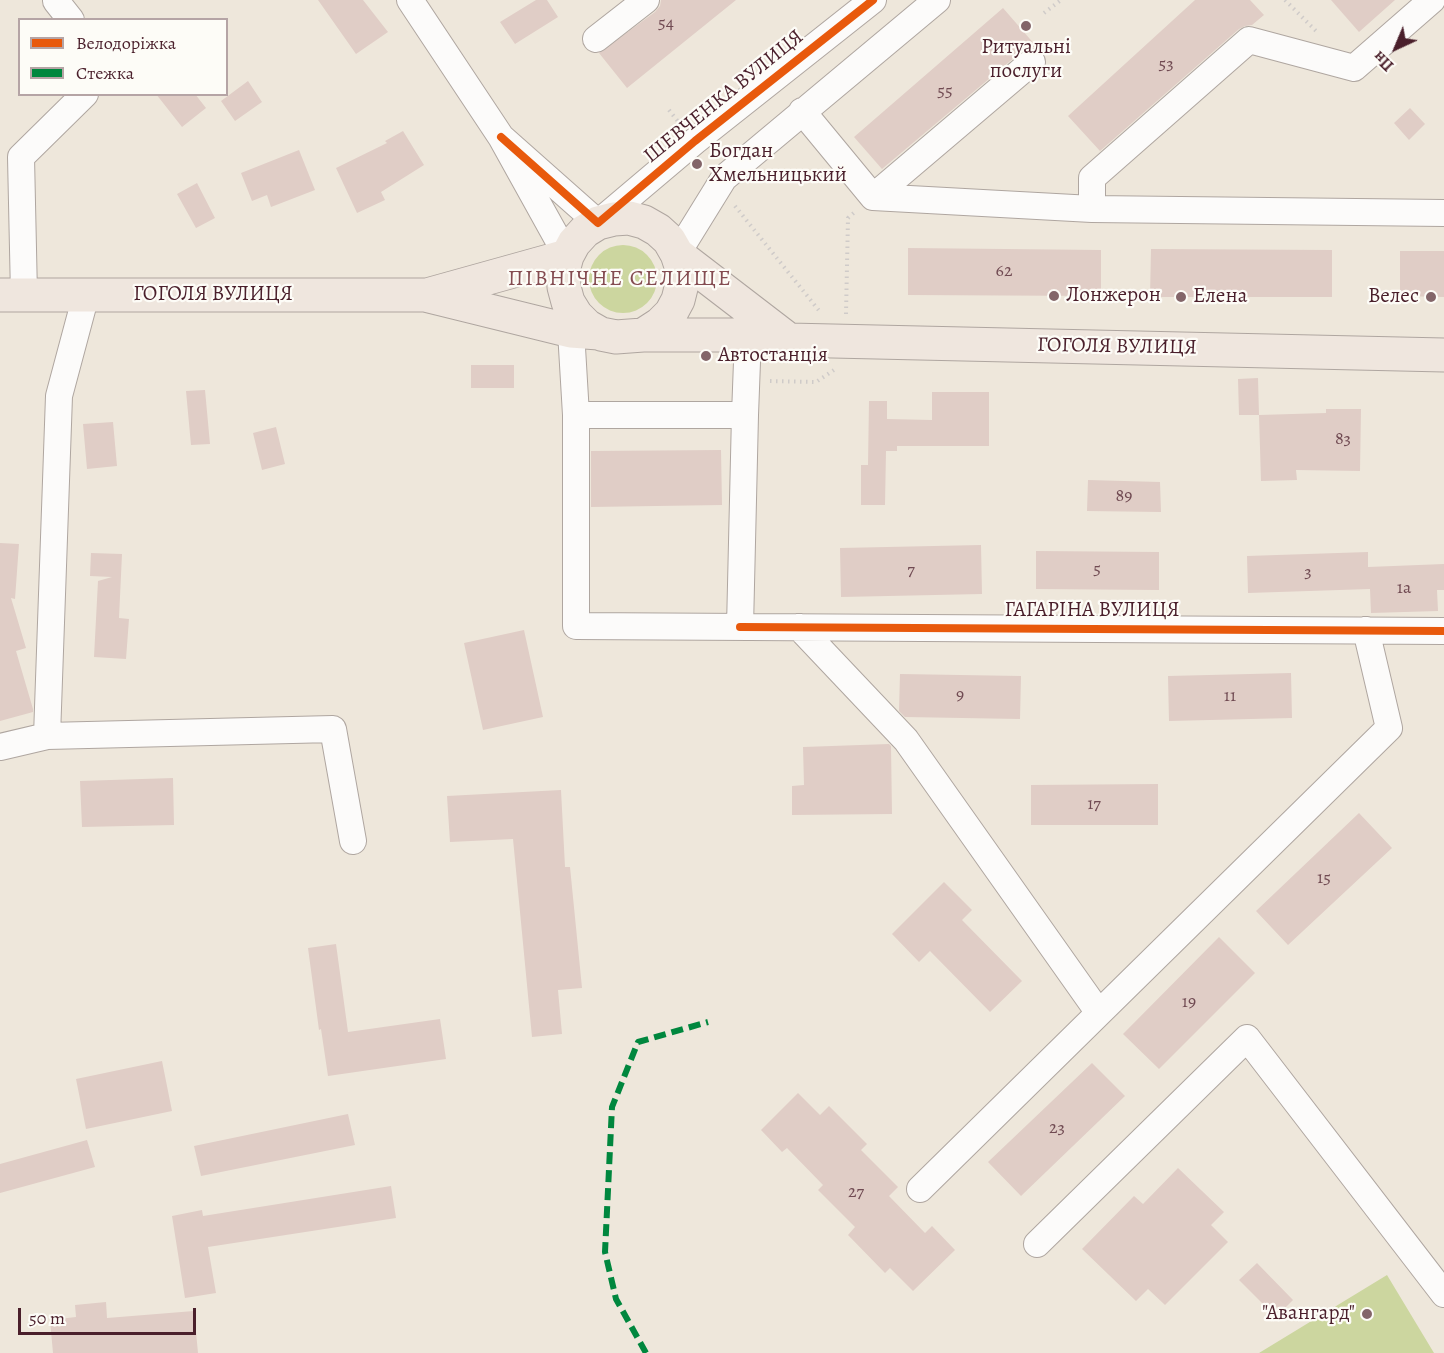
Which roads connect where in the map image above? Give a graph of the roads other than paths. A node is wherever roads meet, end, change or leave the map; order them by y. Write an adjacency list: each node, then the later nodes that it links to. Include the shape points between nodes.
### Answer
1 (410, 0): 12 (street)
2 (646, 0): 8 (street)
3 (873, 0): 16 (street, ШЕВЧЕНКА ВУЛИЦЯ)
4 (937, 0): 11 (street)
5 (1432, 0): 14 (street, via 1354,68 1249,40 1092,178)
6 (56, 1): 7 (street)
7 (69, 18)
8 (596, 39)
9 (1032, 62): 13 (street)
10 (83, 96): 19 (street, via 21,157)
11 (802, 111): 13 (street); 17 (street, via 724,178)
12 (501, 137): 16 (street); 18 (street)
13 (873, 197): 14 (street)
14 (1092, 209): 15 (street)
15 (1444, 213)
16 (598, 223): 17 (main road, via 621,218 644,222 669,240); 18 (main road, via 585,231)
17 (677, 254): 23 (main road, via 682,269 678,300 660,324); 25 (main road)
18 (567, 256): 21 (main road, ГОГОЛЯ ВУЛИЦЯ); 22 (main road, via 563,279 568,302)
19 (12, 295): 20 (main road, ГОГОЛЯ ВУЛИЦЯ)
20 (86, 295): 21 (main road, ГОГОЛЯ ВУЛИЦЯ); 33 (street, via 59,396)
21 (425, 296): 22 (main road, ГОГОЛЯ ВУЛИЦЯ)
22 (586, 332): 23 (main road, ГОГОЛЯ ВУЛИЦЯ, via 616,337); 27 (street)
23 (643, 335): 24 (main road, ГОГОЛЯ ВУЛИЦЯ)
24 (748, 335): 25 (main road, ГОГОЛЯ ВУЛИЦЯ); 28 (street)
25 (789, 340): 26 (main road, ГОГОЛЯ ВУЛИЦЯ)
26 (1444, 355)
27 (576, 415): 28 (street); 29 (street, ГАГАРІНА ВУЛИЦЯ, via 576,626)
28 (745, 415): 29 (street)
29 (740, 627): 30 (street, ГАГАРІНА ВУЛИЦЯ)
30 (799, 627): 31 (street, ГАГАРІНА ВУЛИЦЯ); 36 (street, via 906,740)
31 (1366, 630): 32 (street, ГАГАРІНА ВУЛИЦЯ); 36 (street, via 1389,728)
32 (1444, 631)
33 (47, 736): 34 (street); 35 (street, via 333,729)
34 (0, 747)
35 (353, 841)
36 (1099, 1013): 37 (street)
37 (920, 1189)
38 (1037, 1244): 39 (street, via 1247,1038)
39 (1437, 1266): 40 (street)
40 (1444, 1294)

